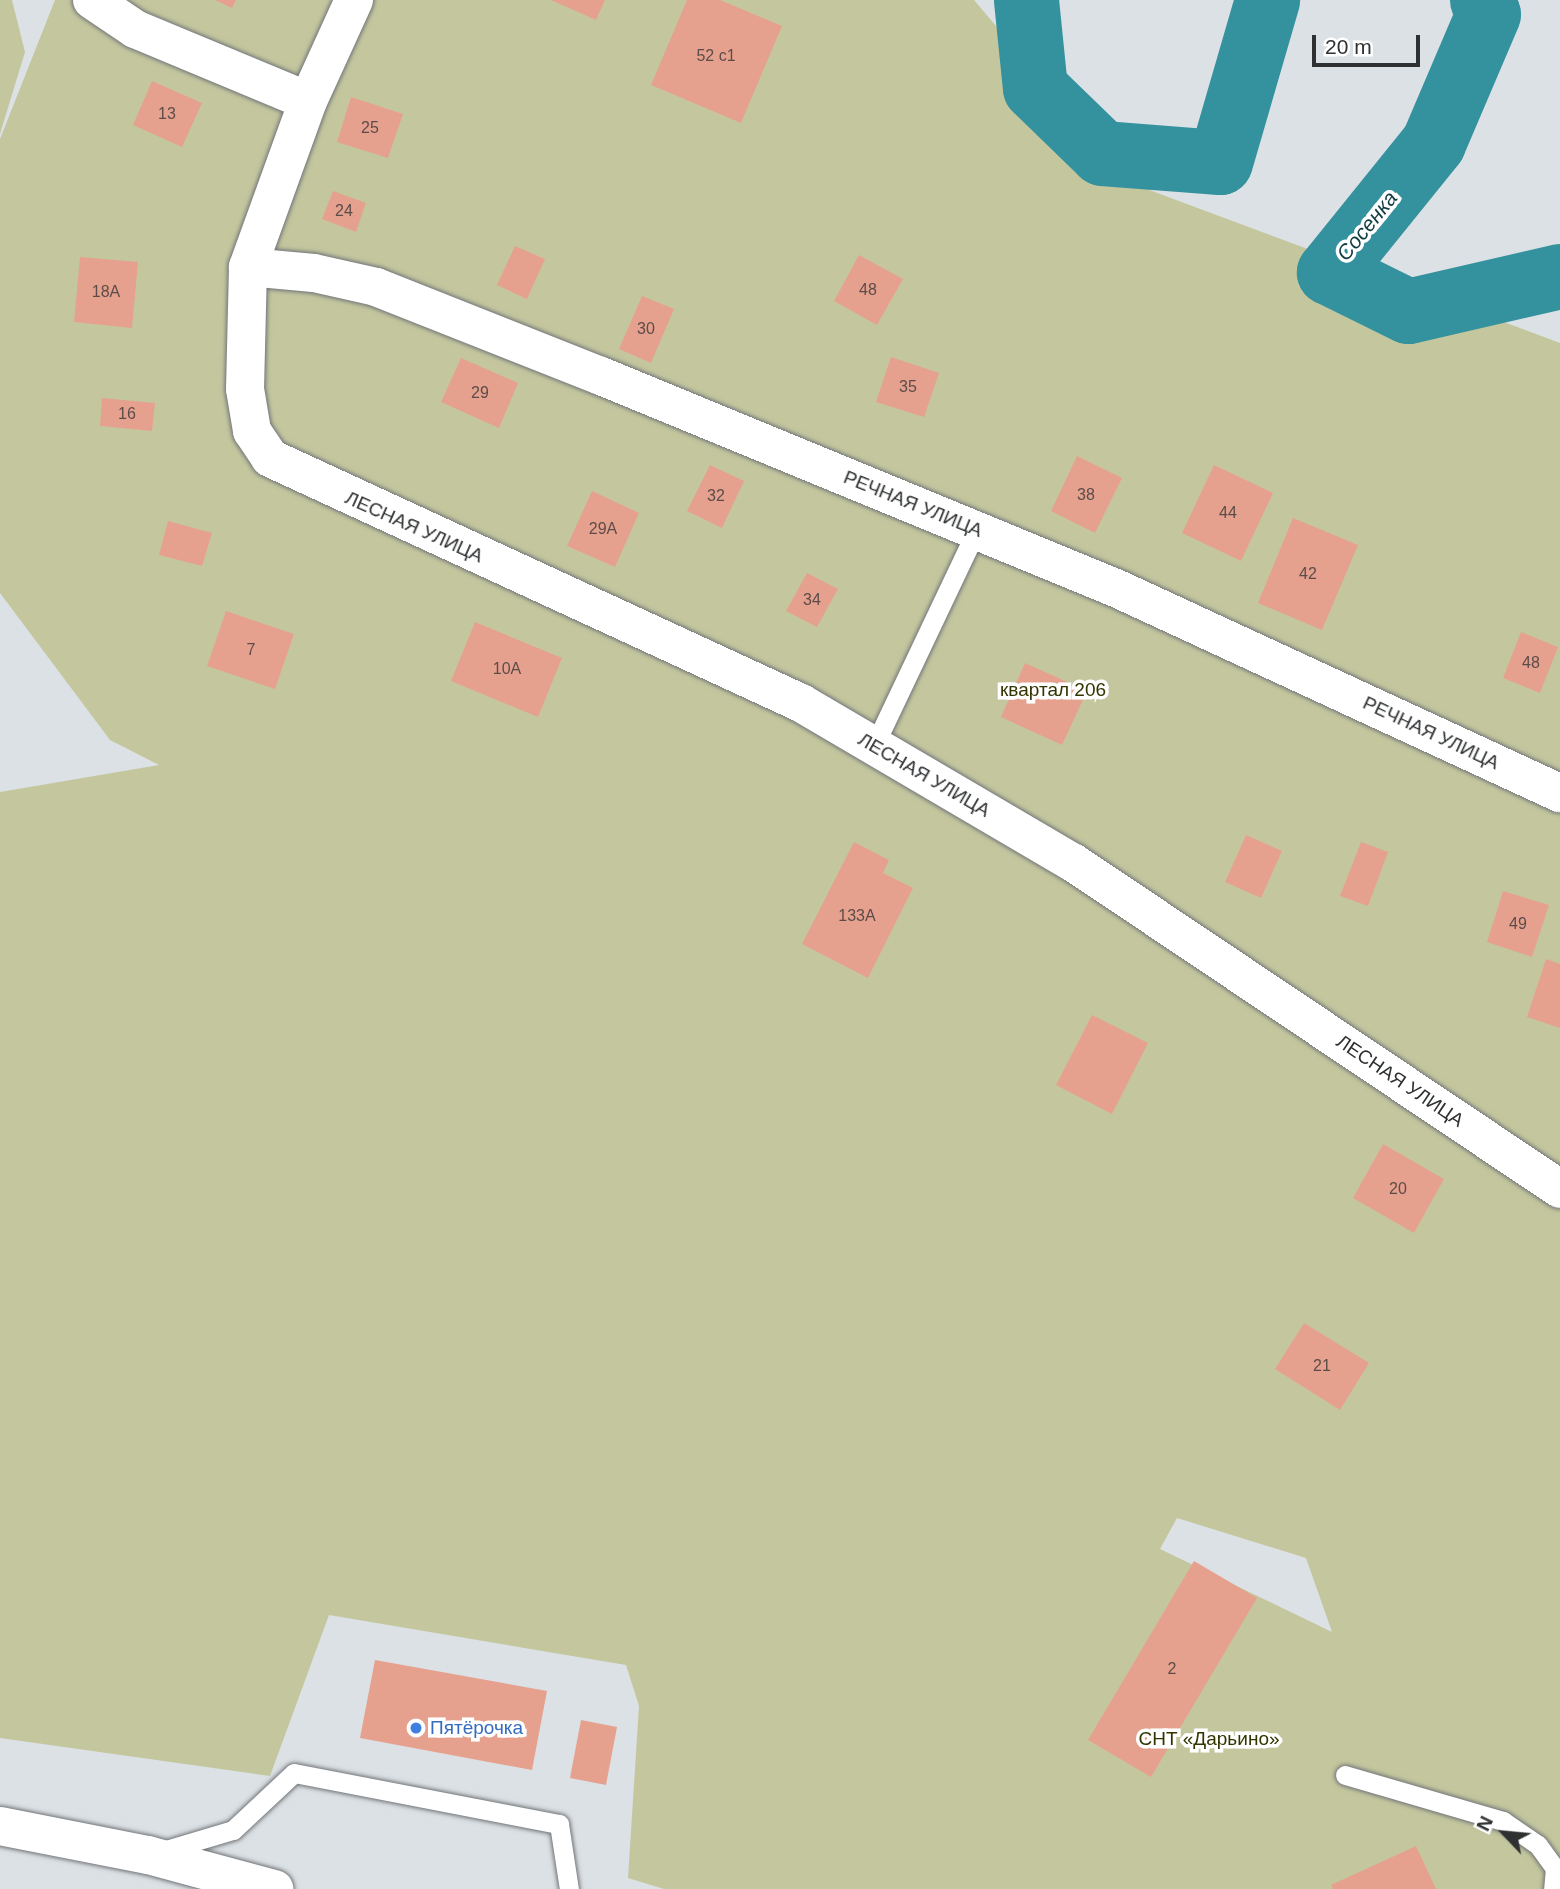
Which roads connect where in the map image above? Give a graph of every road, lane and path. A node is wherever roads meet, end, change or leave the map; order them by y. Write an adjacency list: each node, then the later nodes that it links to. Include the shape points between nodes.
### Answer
1 (92, 0): 3 (street, via 135,29)
2 (354, 0): 3 (street)
3 (308, 102): 4 (street)
4 (248, 267): 5 (street, РЕЧНАЯ УЛИЦА, via 314,272 376,287); 6 (street, ЛЕСНАЯ УЛИЦА, via 245,389 252,431 270,458 801,703)
5 (976, 531): 6 (lane); 7 (street, РЕЧНАЯ УЛИЦА, via 1118,589)
6 (874, 746): 8 (street, ЛЕСНАЯ УЛИЦА, via 1074,863)
7 (1560, 793)
8 (1560, 1189)
9 (1345, 1775): 12 (lane, via 1503,1821 1538,1845)
10 (0, 1826): 11 (street)
11 (148, 1855): 13 (street); 14 (lane, via 233,1830 294,1773 559,1824)
12 (1557, 1867): 15 (lane)
13 (274, 1889)
14 (569, 1889)
15 (1553, 1889)

